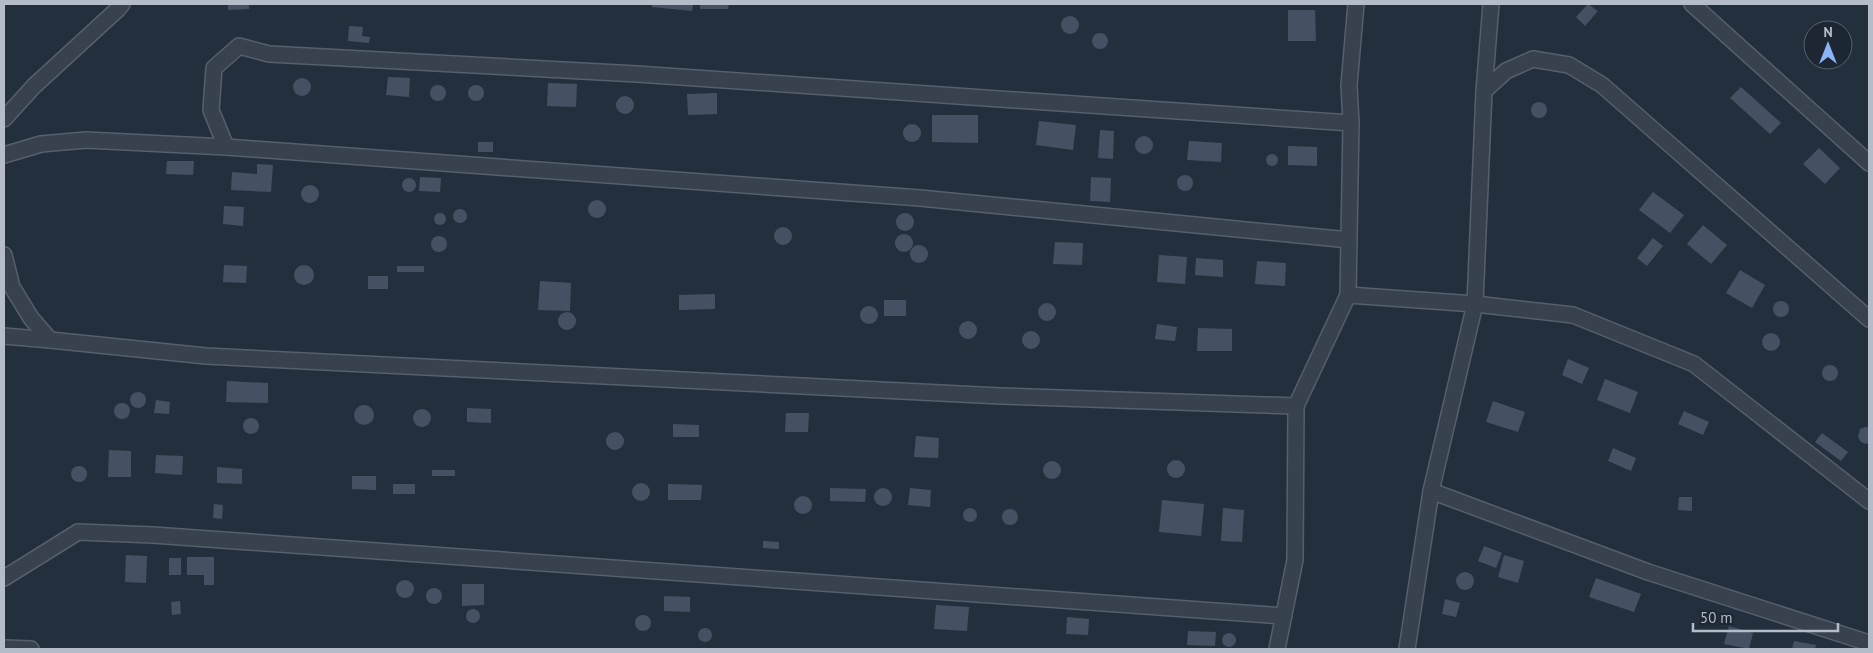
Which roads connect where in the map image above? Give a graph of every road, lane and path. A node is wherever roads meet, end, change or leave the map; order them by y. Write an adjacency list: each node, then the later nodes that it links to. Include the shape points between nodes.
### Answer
1 (122, 4): 6 (street, via 34,86)
2 (1356, 4): 7 (street, via 1349,85)
3 (1491, 4): 5 (street)
4 (1692, 4): 10 (street)
5 (1484, 91): 14 (street); 15 (street, via 1506,71 1533,59 1569,66 1602,86)
6 (4, 119)
7 (1351, 123): 8 (street, via 647,75 269,54 239,46 214,68 212,110); 11 (street)
8 (226, 147): 9 (street, via 86,140 40,144); 11 (street, via 920,198)
9 (4, 155)
10 (1869, 163)
11 (1349, 240): 13 (street)
12 (4, 255): 17 (street, via 12,287 31,318)
13 (1348, 295): 14 (street); 18 (street)
14 (1475, 304): 19 (street); 20 (street, via 1573,315 1694,364)
15 (1869, 319)
16 (4, 336): 17 (street)
17 (50, 340): 18 (street, via 206,356 1000,396)
18 (1296, 406): 22 (street, via 1294,560)
19 (1431, 492): 23 (street, via 1648,572); 27 (street)
20 (1869, 501)
21 (4, 578): 22 (street, via 78,532)
22 (1284, 616): 26 (street)
23 (1869, 643)
24 (4, 648): 25 (street)
25 (31, 649)
26 (1277, 649)
27 (1407, 649)

